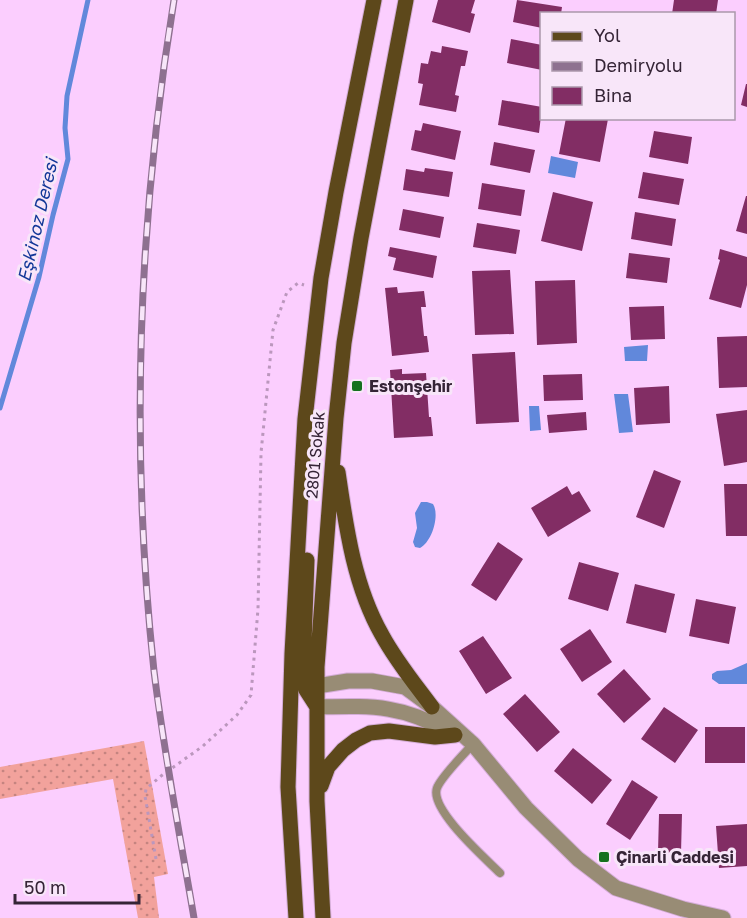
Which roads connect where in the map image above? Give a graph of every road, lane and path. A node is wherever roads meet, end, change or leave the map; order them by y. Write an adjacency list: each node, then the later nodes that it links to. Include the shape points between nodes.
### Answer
1 (374, 0): 4 (main road, 2801 Sokak, via 323,267)
2 (406, 0): 5 (main road, 2801 Sokak, via 344,343)
3 (308, 286): 13 (path, via 297,283 287,292 273,330 261,453 258,609 251,695 237,715 203,746 146,789)
4 (305, 420): 6 (main road, via 311,488 303,681); 9 (main road, 2801 Sokak)
5 (334, 447): 6 (main road, 2801 Sokak); 8 (main road, via 346,530 361,587 380,633)
6 (312, 688): 7 (main road); 8 (street, via 348,681 389,683 405,687); 9 (main road, via 297,699)
7 (317, 707): 10 (street, via 385,707 431,722); 12 (main road)
8 (432, 707): 11 (street)
9 (290, 711): 15 (main road, 2801 Sokak, via 288,787)
10 (455, 735): 11 (street); 12 (main road, via 435,737 389,731 370,734 349,745 328,767)
11 (473, 744): 14 (lane, via 437,786 435,795 444,815); 17 (street, via 526,808 578,859 616,888)
12 (317, 801): 16 (main road)
13 (156, 859)
14 (500, 873)
15 (296, 918)
16 (323, 918)
17 (723, 918)

